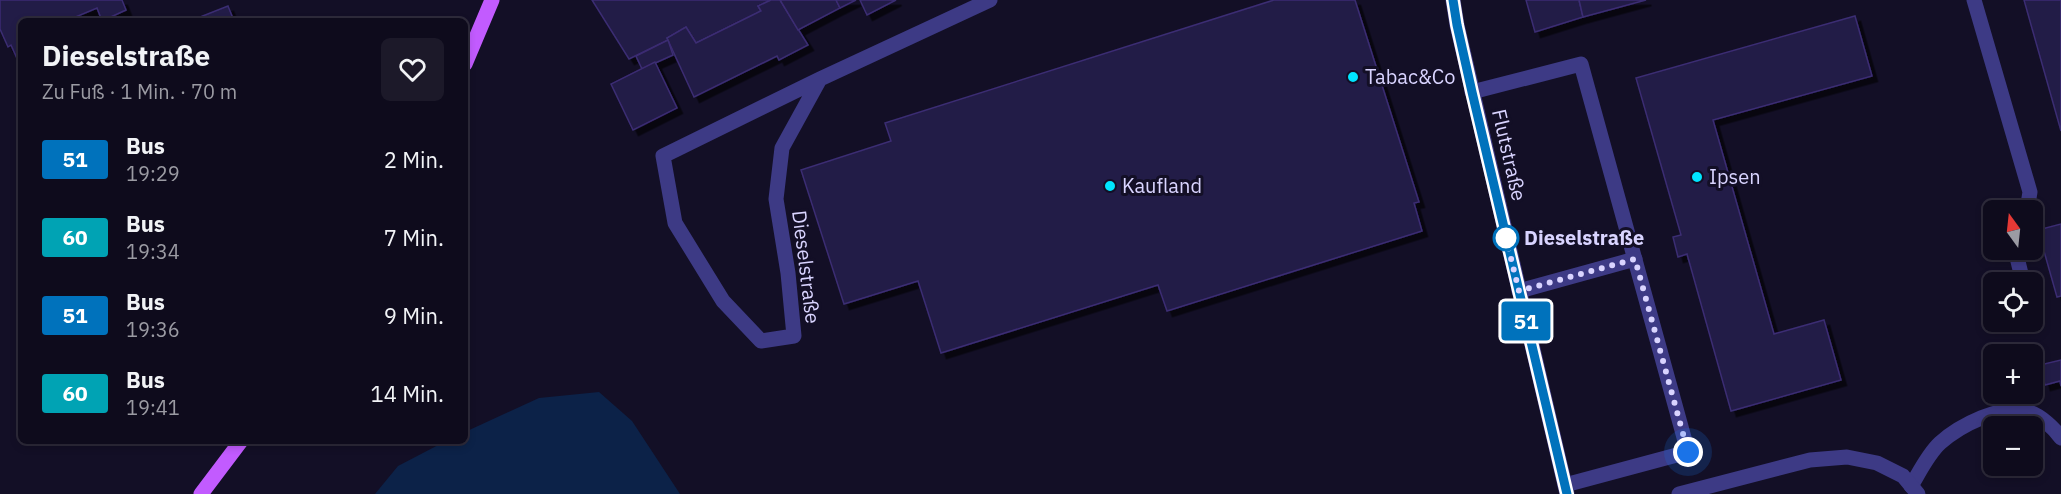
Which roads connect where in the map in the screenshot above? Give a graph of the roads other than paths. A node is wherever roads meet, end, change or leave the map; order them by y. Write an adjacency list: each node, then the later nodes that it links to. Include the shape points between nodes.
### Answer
1 (492, 0): 5 (main road)
2 (990, 0): 6 (street, Dieselstraße)
3 (1454, 0): 7 (street, Flutstraße)
4 (1974, 0): 8 (street, via 2030,192)
5 (468, 57)
6 (820, 79): 6 (street, Dieselstraße, via 782,148 776,199 794,336 761,341 723,302 675,223 663,156)
7 (1472, 92): 9 (street, via 1581,64); 10 (street, Flutstraße)
8 (2029, 200)
9 (1635, 259): 10 (street); 13 (street, via 1688,452)
10 (1519, 291): 13 (street, Flutstraße)
11 (2061, 438): 14 (street, via 2028,412 2002,411 1966,425 1938,445)
12 (240, 444): 15 (main road)
13 (1566, 489)
14 (1914, 490): 16 (street, via 1903,476 1876,463 1847,457 1810,460)
15 (201, 494)
16 (1679, 494)

